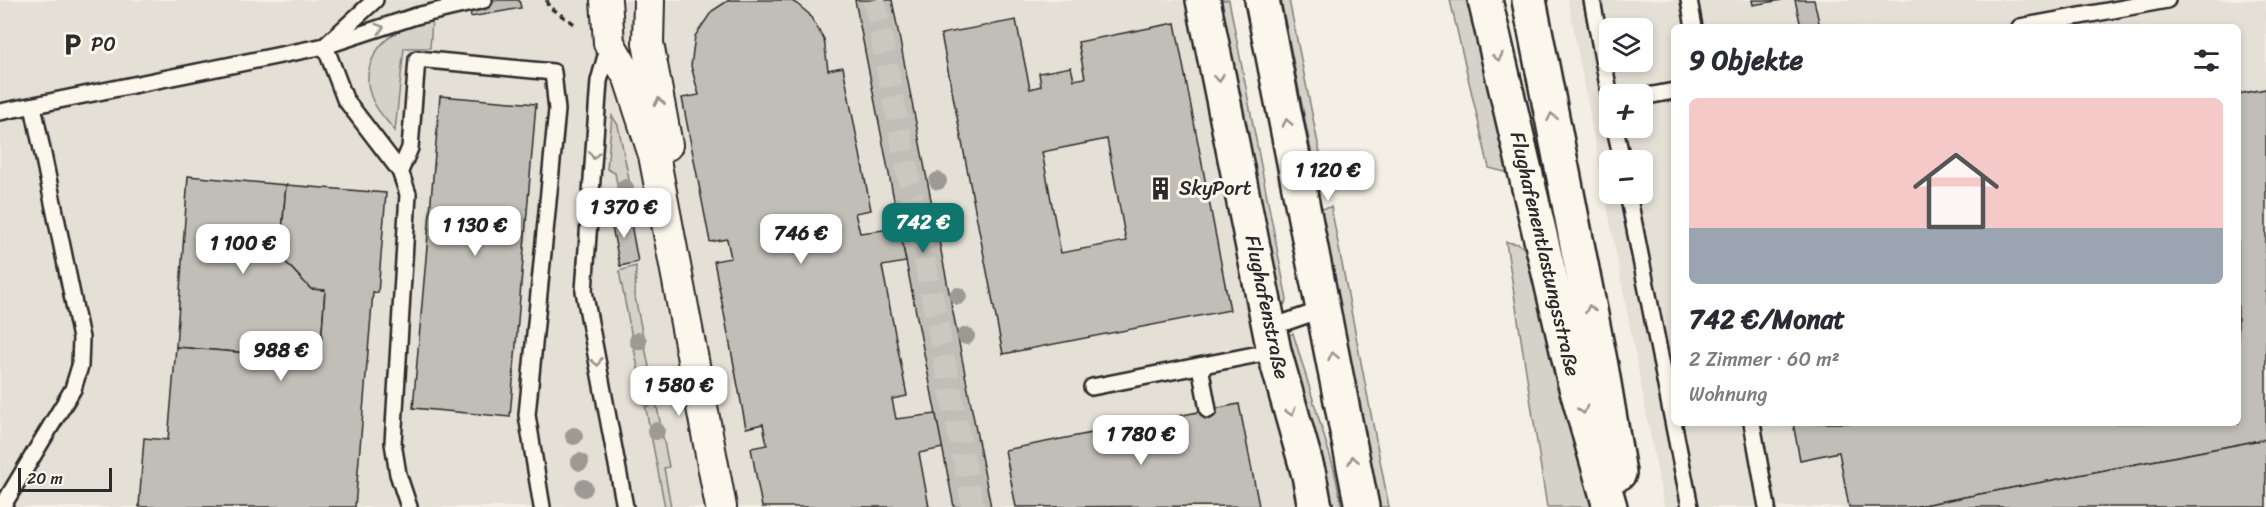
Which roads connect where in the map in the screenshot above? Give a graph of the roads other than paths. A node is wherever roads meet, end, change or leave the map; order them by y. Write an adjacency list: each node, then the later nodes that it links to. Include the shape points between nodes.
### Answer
1 (375, 0): 17 (lane)
2 (484, 0): 17 (lane, one-way to 2, via 416,16)
3 (606, 0): 16 (street)
4 (649, 0): 25 (street, one-way to 4, via 685,244 648,43)
5 (1195, 0): 15 (street)
6 (1203, 0): 15 (main road, Flughafenstraße)
7 (1262, 0): 26 (main road, one-way to 7)
8 (1485, 0): 41 (main road, Flughafenentlastungsstraße, one-way to 41, via 1574,380)
9 (1528, 0): 42 (main road, Flughafenentlastungsstraße, one-way to 9)
10 (1592, 0): 18 (lane)
11 (1689, 0): 13 (lane)
12 (2167, 0): 14 (lane)
13 (1693, 24)
14 (2036, 24)
15 (1210, 33): 27 (main road, Flughafenstraße, one-way to 27)
16 (609, 43): 25 (street, via 629,78 654,155); 37 (lane, one-way to 37, via 598,81 584,291)
17 (325, 46): 21 (lane); 23 (lane, via 345,99)
18 (1608, 84)
19 (1671, 92): 20 (lane)
20 (1653, 95)
21 (33, 106): 22 (lane); 34 (lane, via 81,338 80,357 73,388)
22 (0, 112)
23 (400, 171): 35 (lane, via 408,194 408,212 393,443); 36 (lane, via 410,148 417,59 553,72 557,110 527,415)
24 (1630, 204): 31 (lane)
25 (677, 283): 38 (street)
26 (1324, 309): 27 (lane); 40 (main road, one-way to 26)
27 (1271, 340): 28 (lane); 39 (main road, Flughafenstraße, one-way to 39)
28 (1200, 366): 29 (lane); 30 (lane)
29 (1092, 387)
30 (1208, 410)
31 (1671, 411)
32 (1674, 426): 43 (lane)
33 (1753, 426): 44 (lane)
34 (2, 507)
35 (409, 507)
36 (542, 507)
37 (625, 507)
38 (721, 507)
39 (1315, 507)
40 (1362, 507)
41 (1610, 507)
42 (1625, 507)
43 (1690, 507)
44 (1767, 507)

